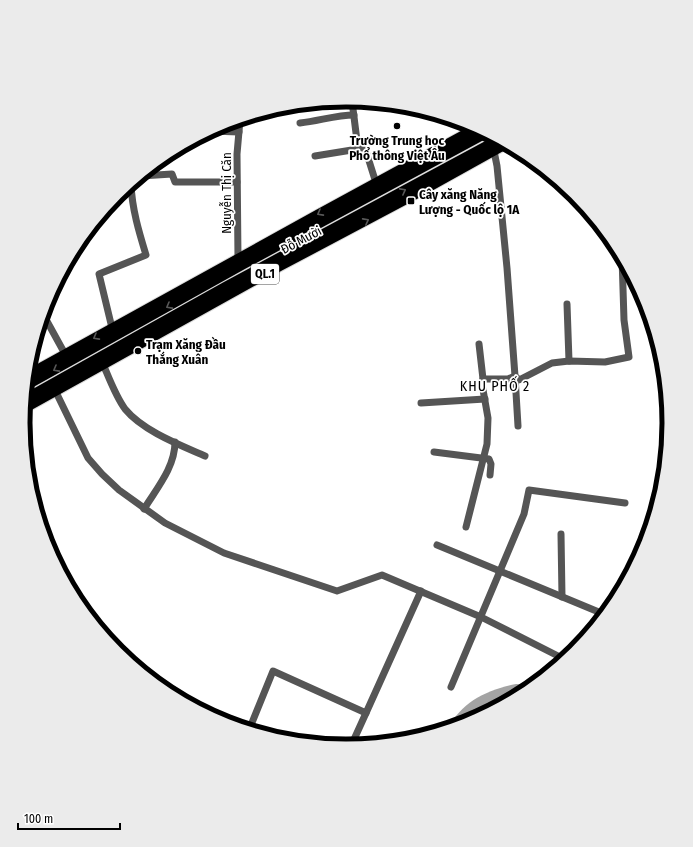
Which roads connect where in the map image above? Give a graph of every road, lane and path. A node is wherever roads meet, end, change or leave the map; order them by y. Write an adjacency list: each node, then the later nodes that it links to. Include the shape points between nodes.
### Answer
1 (353, 107): 2 (street)
2 (354, 115): 3 (street, via 339,115); 11 (street)
3 (300, 123)
4 (240, 126): 6 (street, Nguyễn Thị Căn)
5 (224, 131): 6 (street)
6 (239, 132): 15 (street, Nguyễn Thị Căn)
7 (470, 132): 16 (highway, Đỗ Mười / QL.1)
8 (479, 137): 18 (highway, Đỗ Mười / QL.1)
9 (492, 143): 31 (highway, Đỗ Mười / QL.1, one-way to 9, via 232,284)
10 (501, 147): 12 (highway, Đỗ Mười / QL.1)
11 (358, 149): 13 (street); 16 (street, via 365,148)
12 (494, 151): 26 (highway, Đỗ Mười / QL.1, one-way to 12); 28 (street, via 507,268)
13 (314, 156)
14 (150, 175): 15 (street, via 172,174 175,182)
15 (237, 182): 18 (street, Nguyễn Thị Căn)
16 (376, 183): 18 (highway, Đỗ Mười / QL.1, one-way to 18)
17 (131, 192): 22 (street, via 146,255 99,274)
18 (240, 262): 22 (highway, Đỗ Mười / QL.1); 30 (highway, Đỗ Mười / QL.1, one-way to 30)
19 (622, 268): 25 (street, via 624,320 629,357 605,362)
20 (567, 304): 25 (street)
21 (47, 322): 24 (street)
22 (112, 328): 24 (highway, Đỗ Mười / QL.1, one-way to 24)
23 (479, 344): 29 (street)
24 (65, 354): 27 (highway, Đỗ Mười / QL.1)
25 (568, 361): 28 (street, via 552,363 519,380)
26 (103, 364): 31 (highway, Đỗ Mười / QL.1); 37 (street, via 125,408 137,421)
27 (35, 371)
28 (515, 376): 29 (street, via 508,379); 36 (street)
29 (483, 379): 33 (street)
30 (33, 381)
31 (53, 387): 32 (highway, Đỗ Mười / QL.1); 35 (highway, Đỗ Mười / QL.1); 43 (street, via 88,458 119,490)
32 (32, 396)
33 (485, 399): 34 (street); 40 (street, via 488,418)
34 (421, 403)
35 (31, 404)
36 (518, 426)
37 (175, 442): 39 (street); 43 (street, via 170,466)
38 (434, 452): 40 (street)
39 (205, 456)
40 (484, 458): 41 (street, via 489,459 491,464); 44 (street)
41 (490, 475)
42 (626, 503): 47 (street, via 529,490 524,514)
43 (144, 509): 48 (street, via 165,523 224,553 336,591 382,575)
44 (466, 527)
45 (561, 534): 49 (street)
46 (437, 545): 47 (street)
47 (501, 570): 49 (street); 51 (street)
48 (421, 591): 51 (street); 54 (street)
49 (562, 597): 50 (street)
50 (600, 613)
51 (481, 617): 52 (street); 53 (street)
52 (560, 657)
53 (451, 687)
54 (366, 712): 55 (street, via 273,671); 56 (street)
55 (251, 725)
56 (354, 740)

